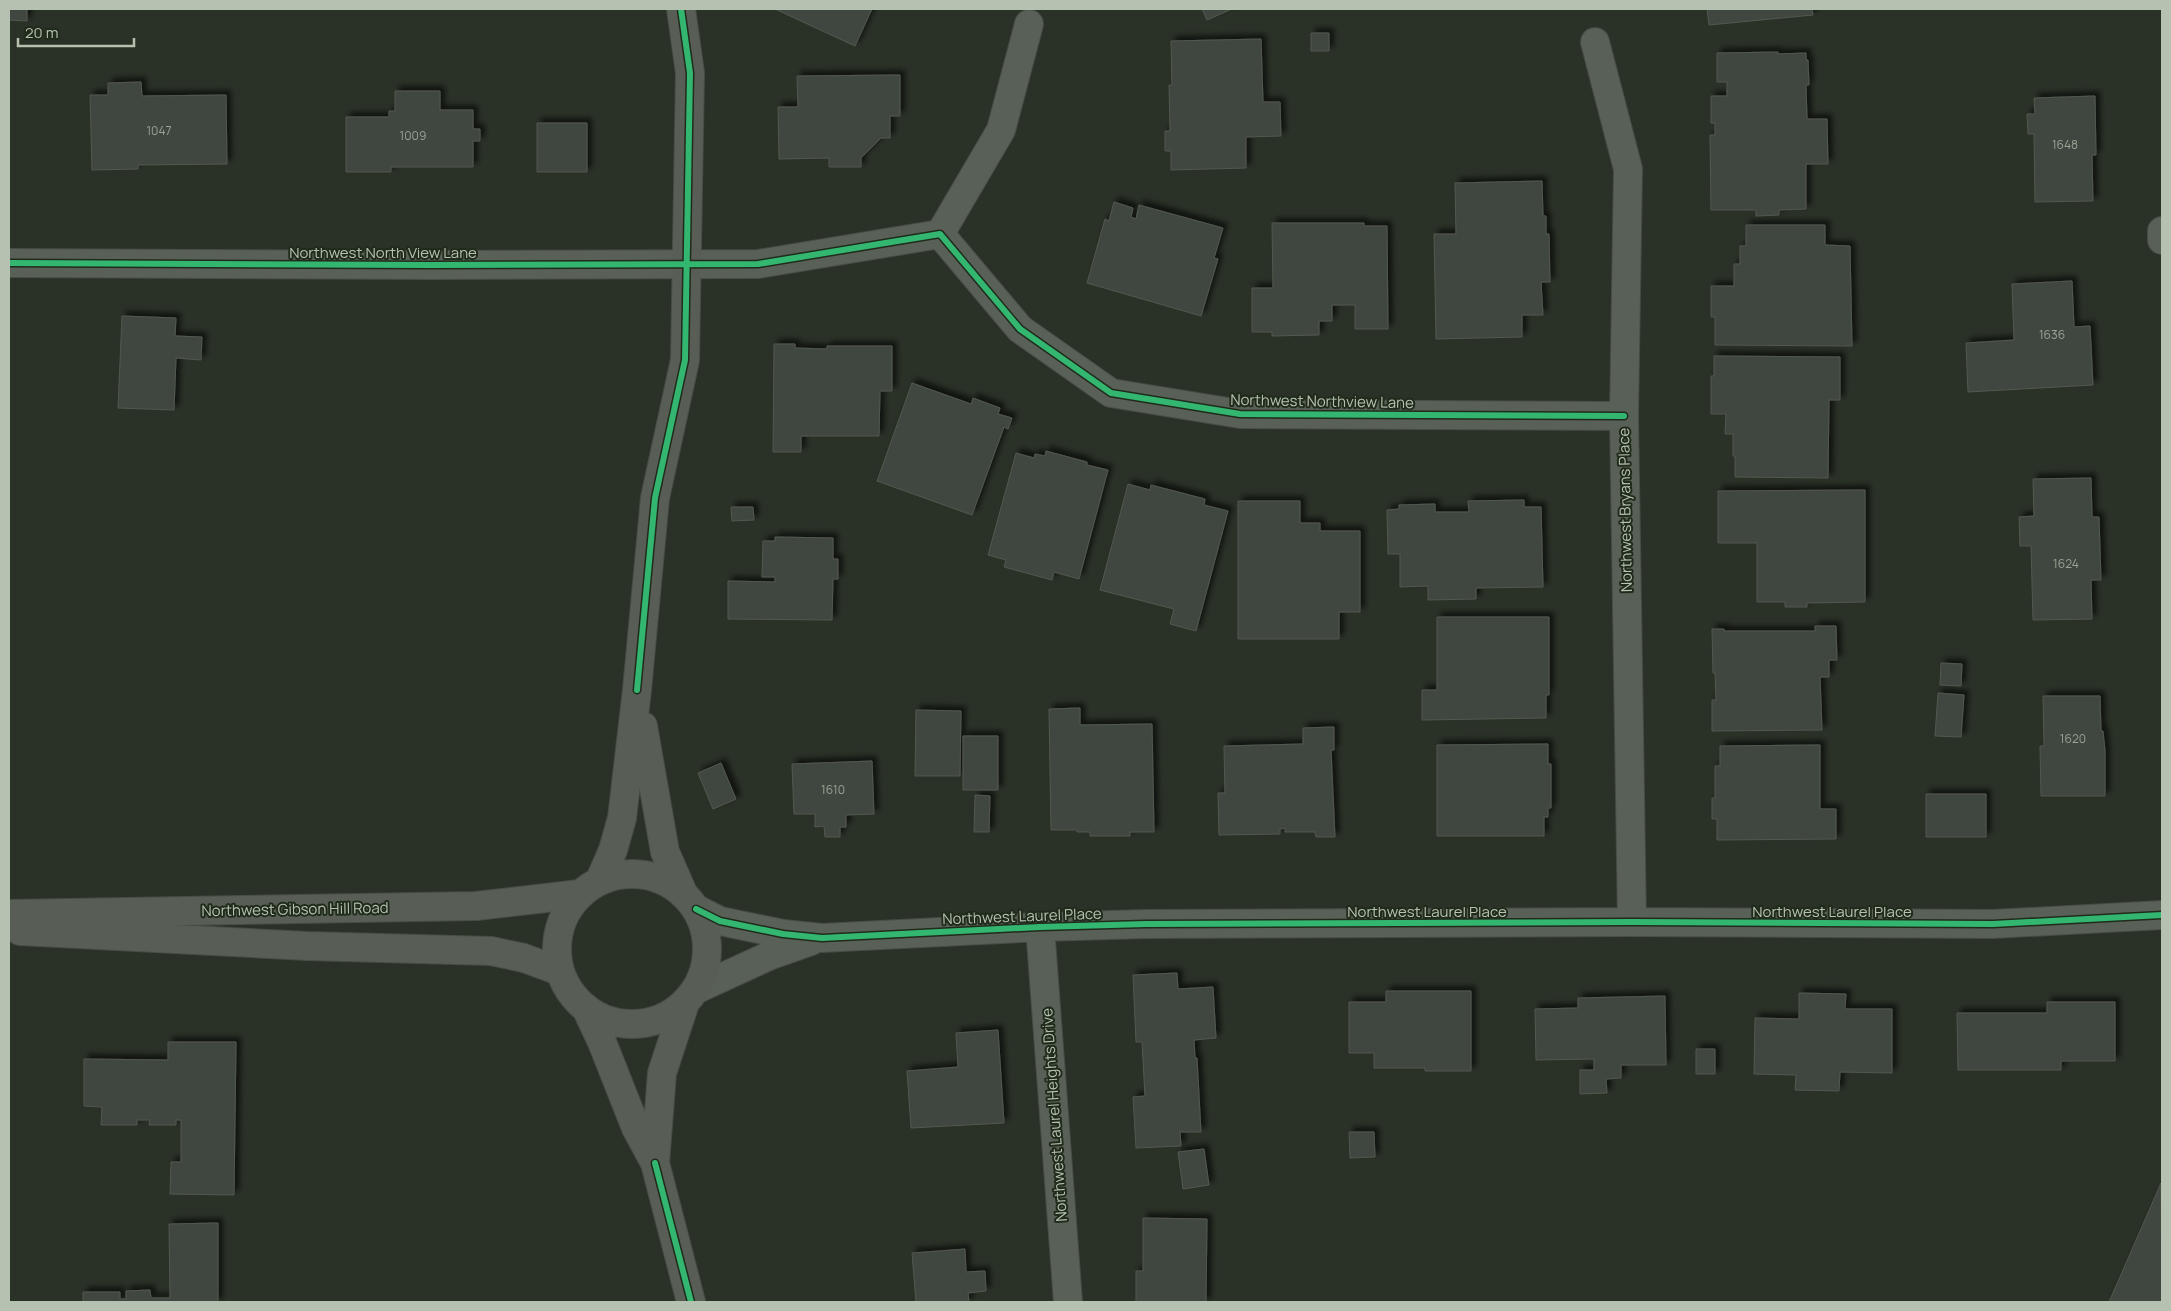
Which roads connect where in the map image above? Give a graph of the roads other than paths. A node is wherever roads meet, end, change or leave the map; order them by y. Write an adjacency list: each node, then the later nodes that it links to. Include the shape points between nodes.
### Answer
1 (681, 9): 8 (main road, via 690,73)
2 (1029, 24): 5 (street, via 1001,130)
3 (1595, 42): 9 (street, Northwest Bryans Place, via 1628,169)
4 (2162, 231): 6 (street)
5 (940, 234): 8 (street, Northwest North View Lane, via 758,264); 9 (street, Northwest Northview Lane, via 1020,329 1111,393 1240,414)
6 (2162, 240)
7 (9, 263): 8 (street, Northwest North View Lane)
8 (686, 264): 10 (main road, via 685,360 655,498)
9 (1624, 416): 15 (street, Northwest Bryans Place)
10 (637, 690): 11 (main road, via 622,818 613,850); 12 (main road, via 665,852)
11 (590, 887): 12 (main road, via 627,874 651,877 667,882); 13 (main road, Northwest Gibson Hill Road, via 476,906); 19 (main road, via 564,918 558,942)
12 (690, 901): 18 (street, Northwest Laurel Place, via 720,920 783,934); 20 (main road, via 705,928 708,950 706,969)
13 (9, 914)
14 (2162, 915): 15 (street, Northwest Laurel Place, via 1993,924)
15 (1632, 922): 16 (street, Northwest Laurel Place)
16 (1040, 927): 18 (street, Northwest Laurel Place); 24 (street, Northwest Laurel Heights Drive)
17 (9, 930): 19 (main road, Northwest Gibson Hill Road, via 307,946 491,951 524,958)
18 (822, 938): 20 (street, Northwest Laurel Place, via 771,955)
19 (559, 971): 21 (main road, via 570,993)
20 (690, 998): 21 (main road, via 670,1016 645,1023 619,1024); 22 (main road, via 662,1073)
21 (586, 1008): 22 (main road, via 636,1128)
22 (655, 1163): 23 (main road)
23 (691, 1302)
24 (1068, 1302)

